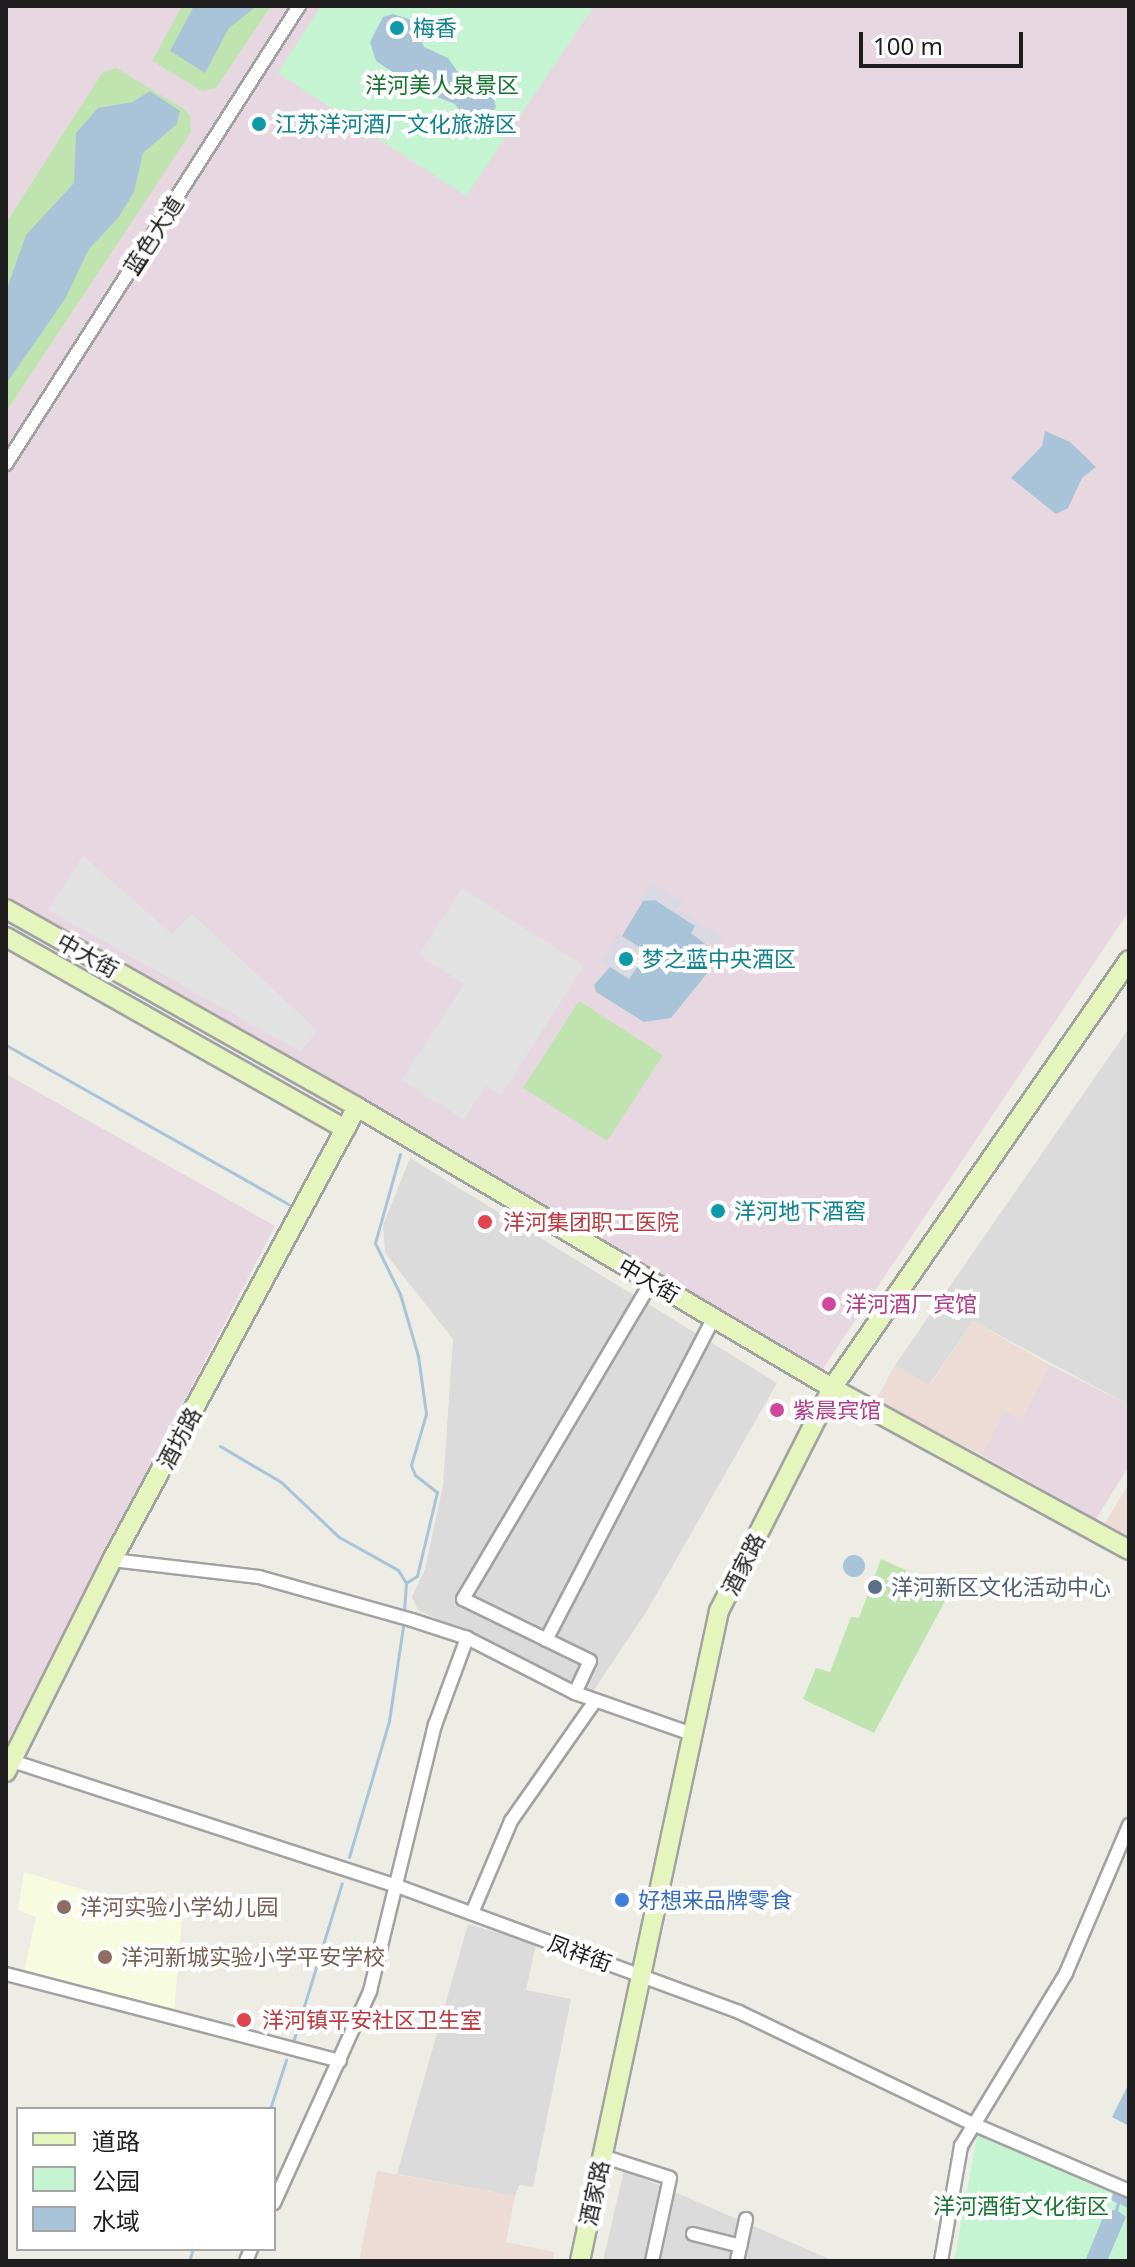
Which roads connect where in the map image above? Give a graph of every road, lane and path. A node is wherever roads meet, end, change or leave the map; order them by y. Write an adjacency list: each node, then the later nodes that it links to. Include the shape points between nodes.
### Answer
1 (299, 6): 2 (street, 蓝色大道)
2 (6, 464)
3 (6, 909): 6 (street, 中大街)
4 (6, 937): 7 (street, 中大街)
5 (1129, 960): 10 (street, 酒家路)
6 (357, 1107): 7 (street, 酒坊路); 8 (street, 中大街)
7 (346, 1129): 12 (street, 酒坊路)
8 (651, 1283): 9 (street, 中大街); 14 (street, via 463,1599)
9 (714, 1317): 10 (street, 中大街); 14 (street)
10 (832, 1388): 11 (street, 中大街); 17 (street, 酒家路, via 719,1611)
11 (1129, 1550)
12 (112, 1560): 13 (street, via 259,1577); 18 (street, 酒坊路)
13 (467, 1638): 15 (street); 20 (street, via 435,1725)
14 (546, 1640): 15 (street, via 590,1661)
15 (575, 1693): 16 (street)
16 (595, 1701): 17 (street); 21 (street, via 511,1821)
17 (692, 1734): 23 (street, 酒家路)
18 (9, 1767): 20 (street, 凤祥街)
19 (1129, 1825): 25 (street, via 1066,1973)
20 (397, 1886): 21 (street, 凤祥街); 24 (street, via 370,1991)
21 (472, 1913): 23 (street, 凤祥街)
22 (6, 1974): 24 (street)
23 (637, 1974): 25 (street, 凤祥街, via 739,2012); 26 (street, 酒家路)
24 (340, 2061): 28 (street)
25 (973, 2124): 27 (street, 凤祥街); 34 (street, via 961,2146)
26 (602, 2156): 32 (street, 酒家路); 33 (street, via 670,2178)
27 (1129, 2191)
28 (276, 2199)
29 (746, 2219): 31 (street)
30 (693, 2234): 31 (street)
31 (741, 2256)
32 (580, 2261)
33 (652, 2261)
34 (941, 2261)

